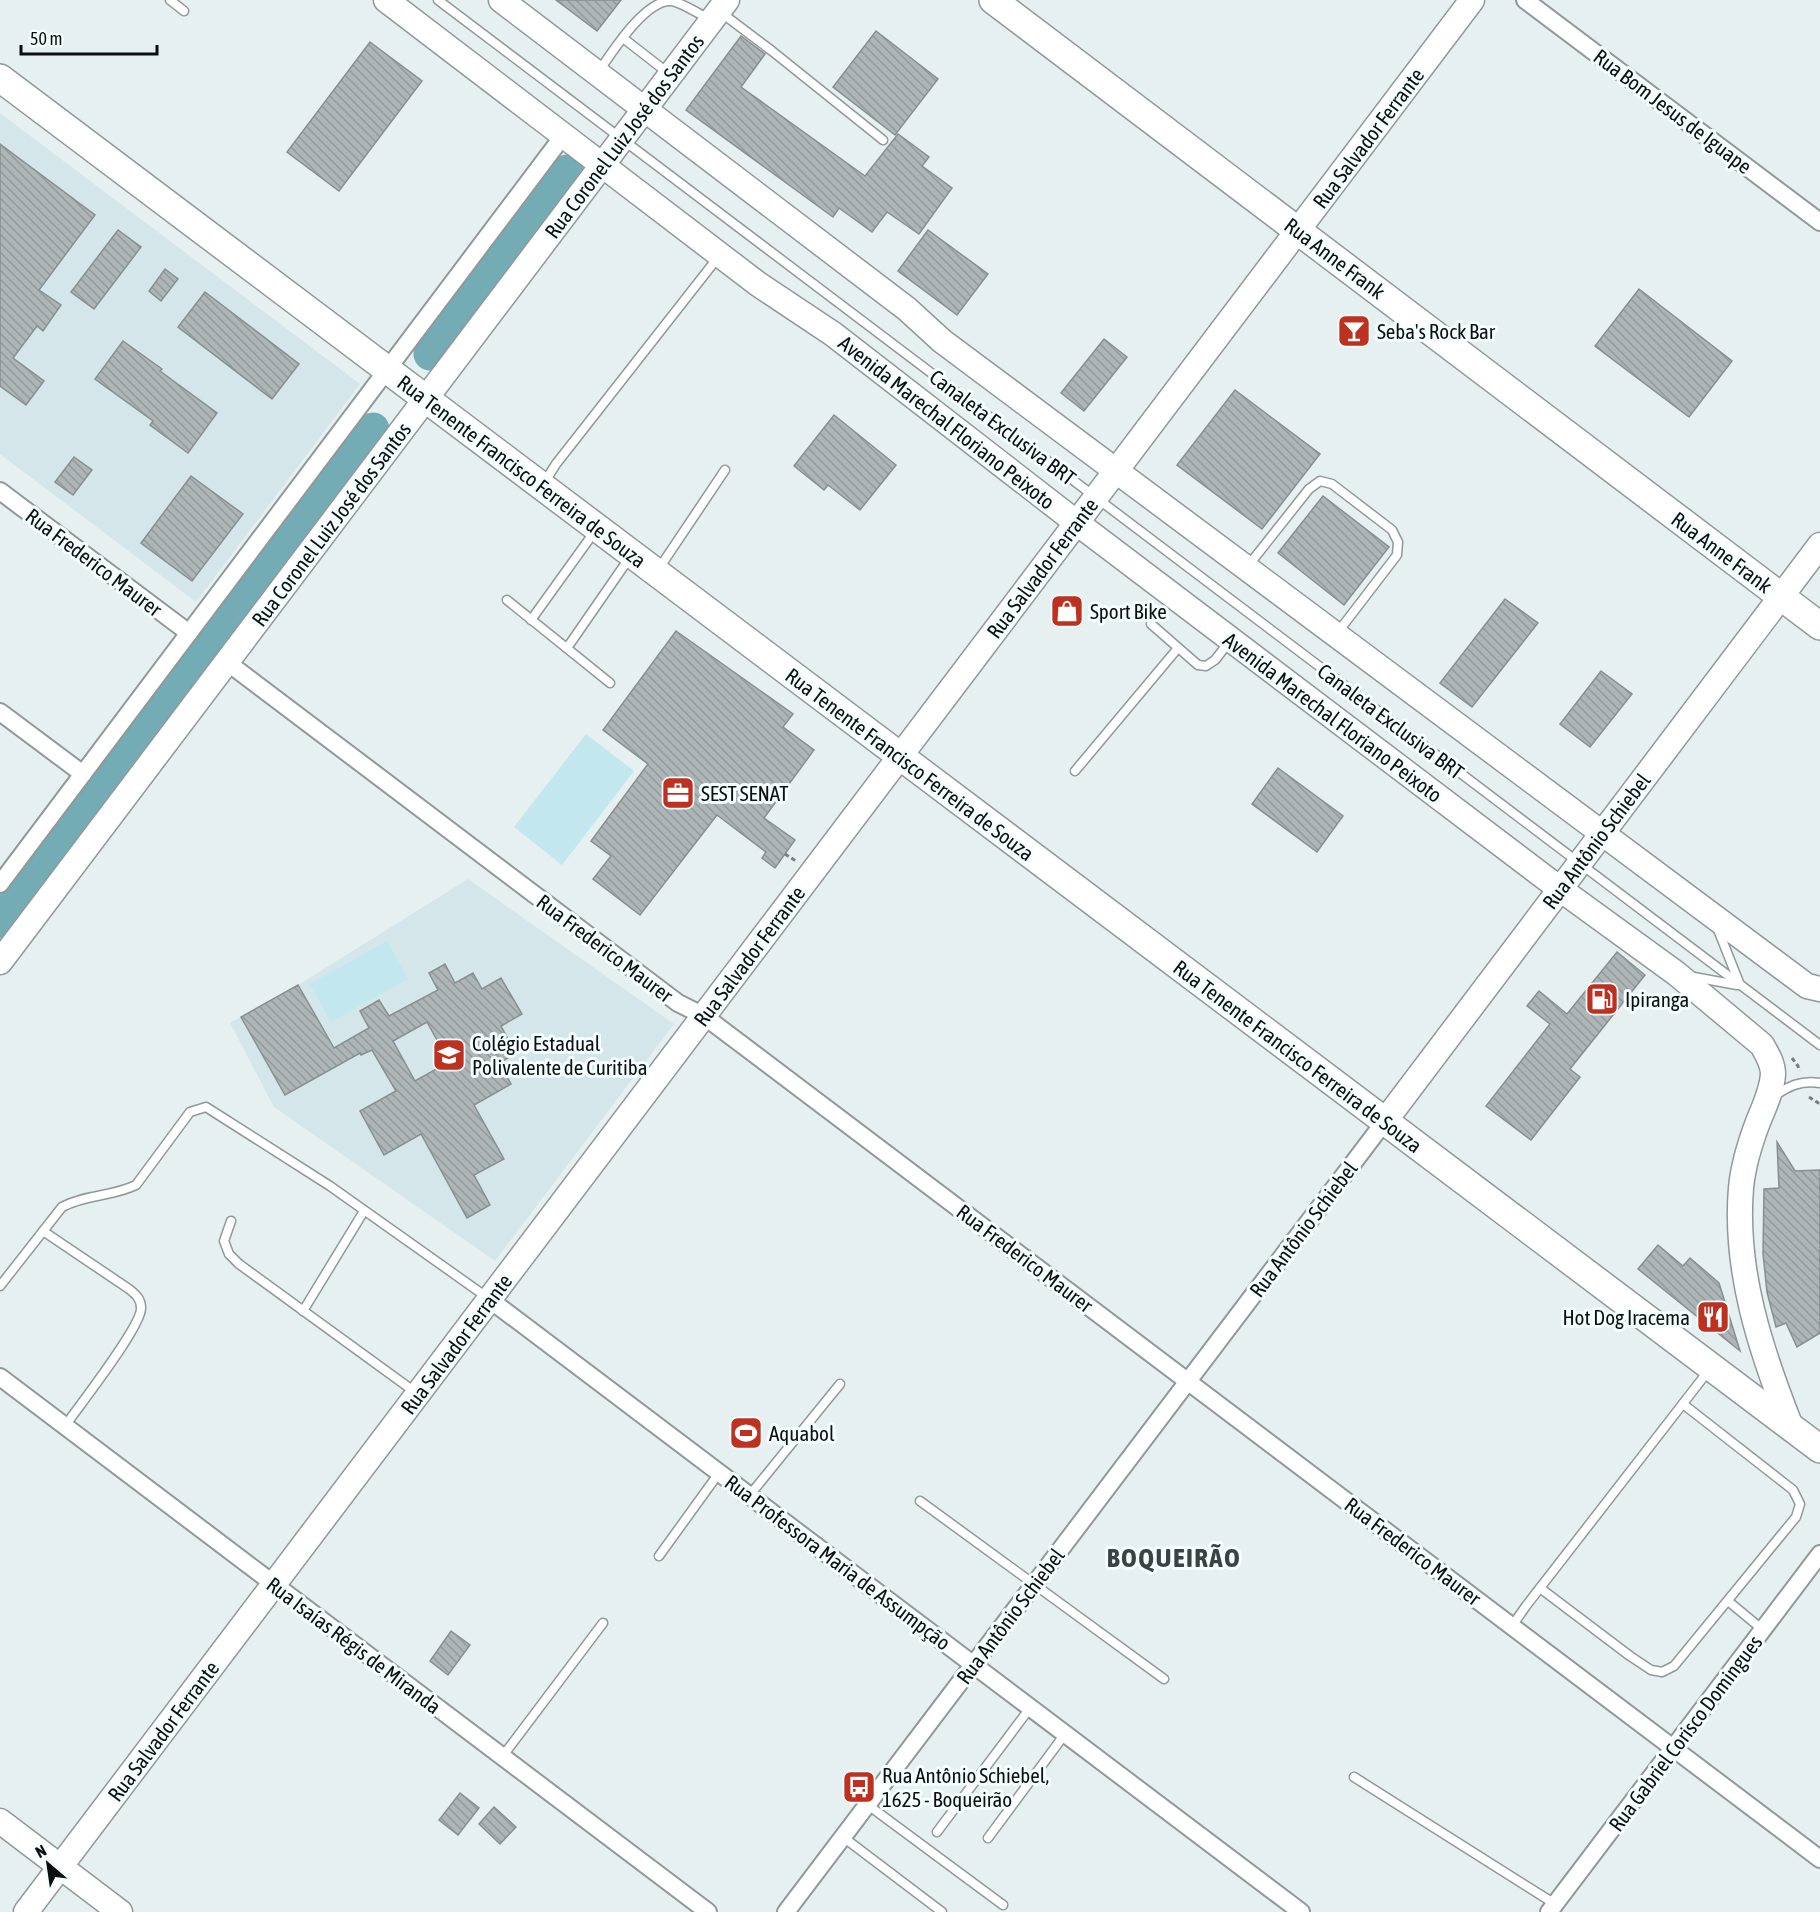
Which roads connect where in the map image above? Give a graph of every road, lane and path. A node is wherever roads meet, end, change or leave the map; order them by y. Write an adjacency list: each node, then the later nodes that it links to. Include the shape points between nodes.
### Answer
1 (170, 0): 9 (lane)
2 (386, 0): 15 (street, Avenida Marechal Floriano Peixoto)
3 (438, 0): 16 (lane, Canaleta Exclusiva BRT)
4 (501, 0): 11 (street)
5 (993, 0): 20 (main road, Rua Anne Frank)
6 (1472, 0): 20 (street, Rua Salvador Ferrante)
7 (1525, 0): 19 (street, Rua Bom Jesus de Iguape)
8 (719, 10): 10 (lane, via 672,0 658,2 645,11); 12 (street, Rua Coronel Luiz José dos Santos); 17 (lane)
9 (184, 11)
10 (623, 38): 11 (lane); 12 (lane)
11 (597, 73): 14 (street)
12 (670, 75): 14 (street, Rua Coronel Luiz José dos Santos)
13 (0, 78): 22 (main road, Rua Tenente Francisco Ferreira de Souza)
14 (645, 109): 16 (street, Rua Coronel Luiz José dos Santos); 25 (street)
15 (563, 136): 18 (street, Avenida Marechal Floriano Peixoto); 22 (street)
16 (622, 139): 18 (street, Rua Coronel Luiz José dos Santos); 28 (lane, Canaleta Exclusiva BRT)
17 (883, 140)
18 (602, 165): 21 (street, Avenida Marechal Floriano Peixoto); 23 (street, Rua Coronel Luiz José dos Santos)
19 (1820, 222)
20 (1298, 230): 25 (street, Rua Salvador Ferrante); 35 (main road, Rua Anne Frank)
21 (719, 255): 26 (lane); 29 (street, Avenida Marechal Floriano Peixoto, via 833,334)
22 (387, 370): 23 (main road, Rua Tenente Francisco Ferreira de Souza); 40 (street)
23 (426, 399): 26 (main road, Rua Tenente Francisco Ferreira de Souza); 45 (street, Rua Coronel Luiz José dos Santos)
24 (725, 470): 34 (lane)
25 (1116, 471): 28 (street, Rua Salvador Ferrante); 33 (street)
26 (542, 486): 30 (main road, Rua Tenente Francisco Ferreira de Souza)
27 (0, 491): 40 (street, Rua Frederico Maurer)
28 (1096, 498): 29 (street, Rua Salvador Ferrante); 52 (lane, Canaleta Exclusiva BRT)
29 (1077, 523): 42 (street, Avenida Marechal Floriano Peixoto); 48 (street, Rua Salvador Ferrante)
30 (597, 528): 32 (main road, Rua Tenente Francisco Ferreira de Souza); 37 (lane)
31 (1820, 545): 35 (street, Rua Antônio Schiebel)
32 (632, 554): 34 (main road, Rua Tenente Francisco Ferreira de Souza); 43 (lane)
33 (1247, 568): 41 (street); 41 (lane, via 1309,489 1320,481 1332,484 1392,530 1398,542 1397,555)
34 (656, 572): 48 (main road, Rua Tenente Francisco Ferreira de Souza)
35 (1781, 596): 39 (main road, Rua Anne Frank); 51 (street, Rua Antônio Schiebel)
36 (507, 600): 37 (lane)
37 (531, 620): 43 (lane)
38 (1151, 624): 44 (lane)
39 (1820, 626)
40 (189, 633): 50 (street)
41 (1336, 635): 51 (street)
42 (1231, 640): 44 (lane, via 1206,666 1197,664); 54 (street, Avenida Marechal Floriano Peixoto)
43 (567, 648): 46 (lane)
44 (1178, 648): 49 (lane)
45 (227, 662): 56 (street, Rua Coronel Luiz José dos Santos); 60 (street, Rua Frederico Maurer, via 678,1003)
46 (610, 683)
47 (0, 712): 50 (street)
48 (900, 756): 60 (street, Rua Salvador Ferrante); 66 (main road, Rua Tenente Francisco Ferreira de Souza)
49 (1075, 771)
50 (83, 774): 53 (street)
51 (1602, 833): 52 (street, Rua Antônio Schiebel); 55 (street)
52 (1579, 864): 54 (street, Rua Antônio Schiebel); 58 (lane, Canaleta Exclusiva BRT)
53 (0, 884)
54 (1560, 889): 57 (street, Avenida Marechal Floriano Peixoto); 66 (street, Rua Antônio Schiebel)
55 (1712, 916): 58 (lane); 59 (street)
56 (0, 962)
57 (1677, 974): 58 (lane, Canaleta Exclusiva BRT); 64 (street, Avenida Marechal Floriano Peixoto, via 1762,1045 1773,1072)
58 (1740, 985): 61 (lane, Canaleta Exclusiva BRT)
59 (1813, 988)
60 (704, 1016): 71 (street, Rua Salvador Ferrante); 75 (street, Rua Frederico Maurer)
61 (1820, 1045)
62 (1820, 1083): 64 (lane, via 1800,1082)
63 (1803, 1095): 65 (path)
64 (1765, 1103): 80 (street, via 1747,1156 1740,1243 1754,1319)
65 (1820, 1104)
66 (1384, 1121): 73 (main road, Rua Tenente Francisco Ferreira de Souza); 75 (street, Rua Antônio Schiebel)
67 (364, 1211): 69 (lane, via 206,1107 190,1113 136,1185 77,1199 62,1207); 71 (lane); 72 (lane)
68 (231, 1221): 72 (lane, via 224,1241 229,1254)
69 (43, 1231): 70 (lane); 79 (lane, via 129,1289 139,1297 142,1309 134,1328)
70 (0, 1286)
71 (489, 1299): 77 (street, Rua Salvador Ferrante); 82 (street, Rua Professora Maria de Assumpção)
72 (303, 1311): 77 (lane)
73 (1711, 1367): 78 (lane); 80 (main road, Rua Tenente Francisco Ferreira de Souza)
74 (0, 1377): 79 (street, Rua Isaías Régis de Miranda)
75 (1188, 1382): 88 (street, Rua Antônio Schiebel); 92 (street, Rua Frederico Maurer)
76 (840, 1384): 83 (lane)
77 (418, 1394): 87 (street, Rua Salvador Ferrante)
78 (1683, 1404): 89 (lane); 90 (lane, via 1793,1490 1800,1504 1796,1517)
79 (65, 1426): 87 (street, Rua Isaías Régis de Miranda)
80 (1791, 1427): 81 (main road, Rua Tenente Francisco Ferreira de Souza)
81 (1820, 1449)
82 (719, 1473): 83 (street, Rua Professora Maria de Assumpção); 86 (lane)
83 (749, 1496): 94 (street, Rua Professora Maria de Assumpção)
84 (920, 1501): 88 (lane)
85 (1820, 1554): 93 (street, Rua Gabriel Corisco Domingues)
86 (659, 1556)
87 (274, 1584): 99 (street, Rua Isaías Régis de Miranda); 107 (street, Rua Salvador Ferrante)
88 (1034, 1585): 94 (street, Rua Antônio Schiebel); 95 (lane)
89 (1540, 1588): 90 (lane, via 1630,1656 1651,1670 1662,1672 1674,1666); 92 (lane)
90 (1728, 1601): 93 (lane)
91 (603, 1623): 99 (lane)
92 (1512, 1626): 98 (street, Rua Frederico Maurer)
93 (1763, 1630): 98 (street, Rua Gabriel Corisco Domingues)
94 (974, 1665): 96 (street, Rua Professora Maria de Assumpção); 101 (street, Rua Antônio Schiebel)
95 (1164, 1679)
96 (1030, 1708): 97 (street, Rua Professora Maria de Assumpção); 103 (lane)
97 (1065, 1734): 105 (lane); 115 (street, Rua Professora Maria de Assumpção)
98 (1673, 1748): 106 (street, Rua Frederico Maurer); 109 (street, Rua Gabriel Corisco Domingues)
99 (502, 1756): 112 (street, Rua Isaías Régis de Miranda)
100 (1354, 1777): 109 (lane)
101 (868, 1805): 104 (street, Rua Antônio Schiebel); 108 (lane)
102 (0, 1821): 107 (street)
103 (937, 1832)
104 (843, 1837): 113 (street, Rua Antônio Schiebel); 114 (lane)
105 (988, 1838)
106 (1820, 1859)
107 (60, 1867): 110 (street, Rua Salvador Ferrante); 111 (street)
108 (1003, 1905)
109 (1552, 1908)
110 (26, 1912)
111 (120, 1912)
112 (708, 1912)
113 (786, 1912)
114 (942, 1912)
115 (1301, 1912)

